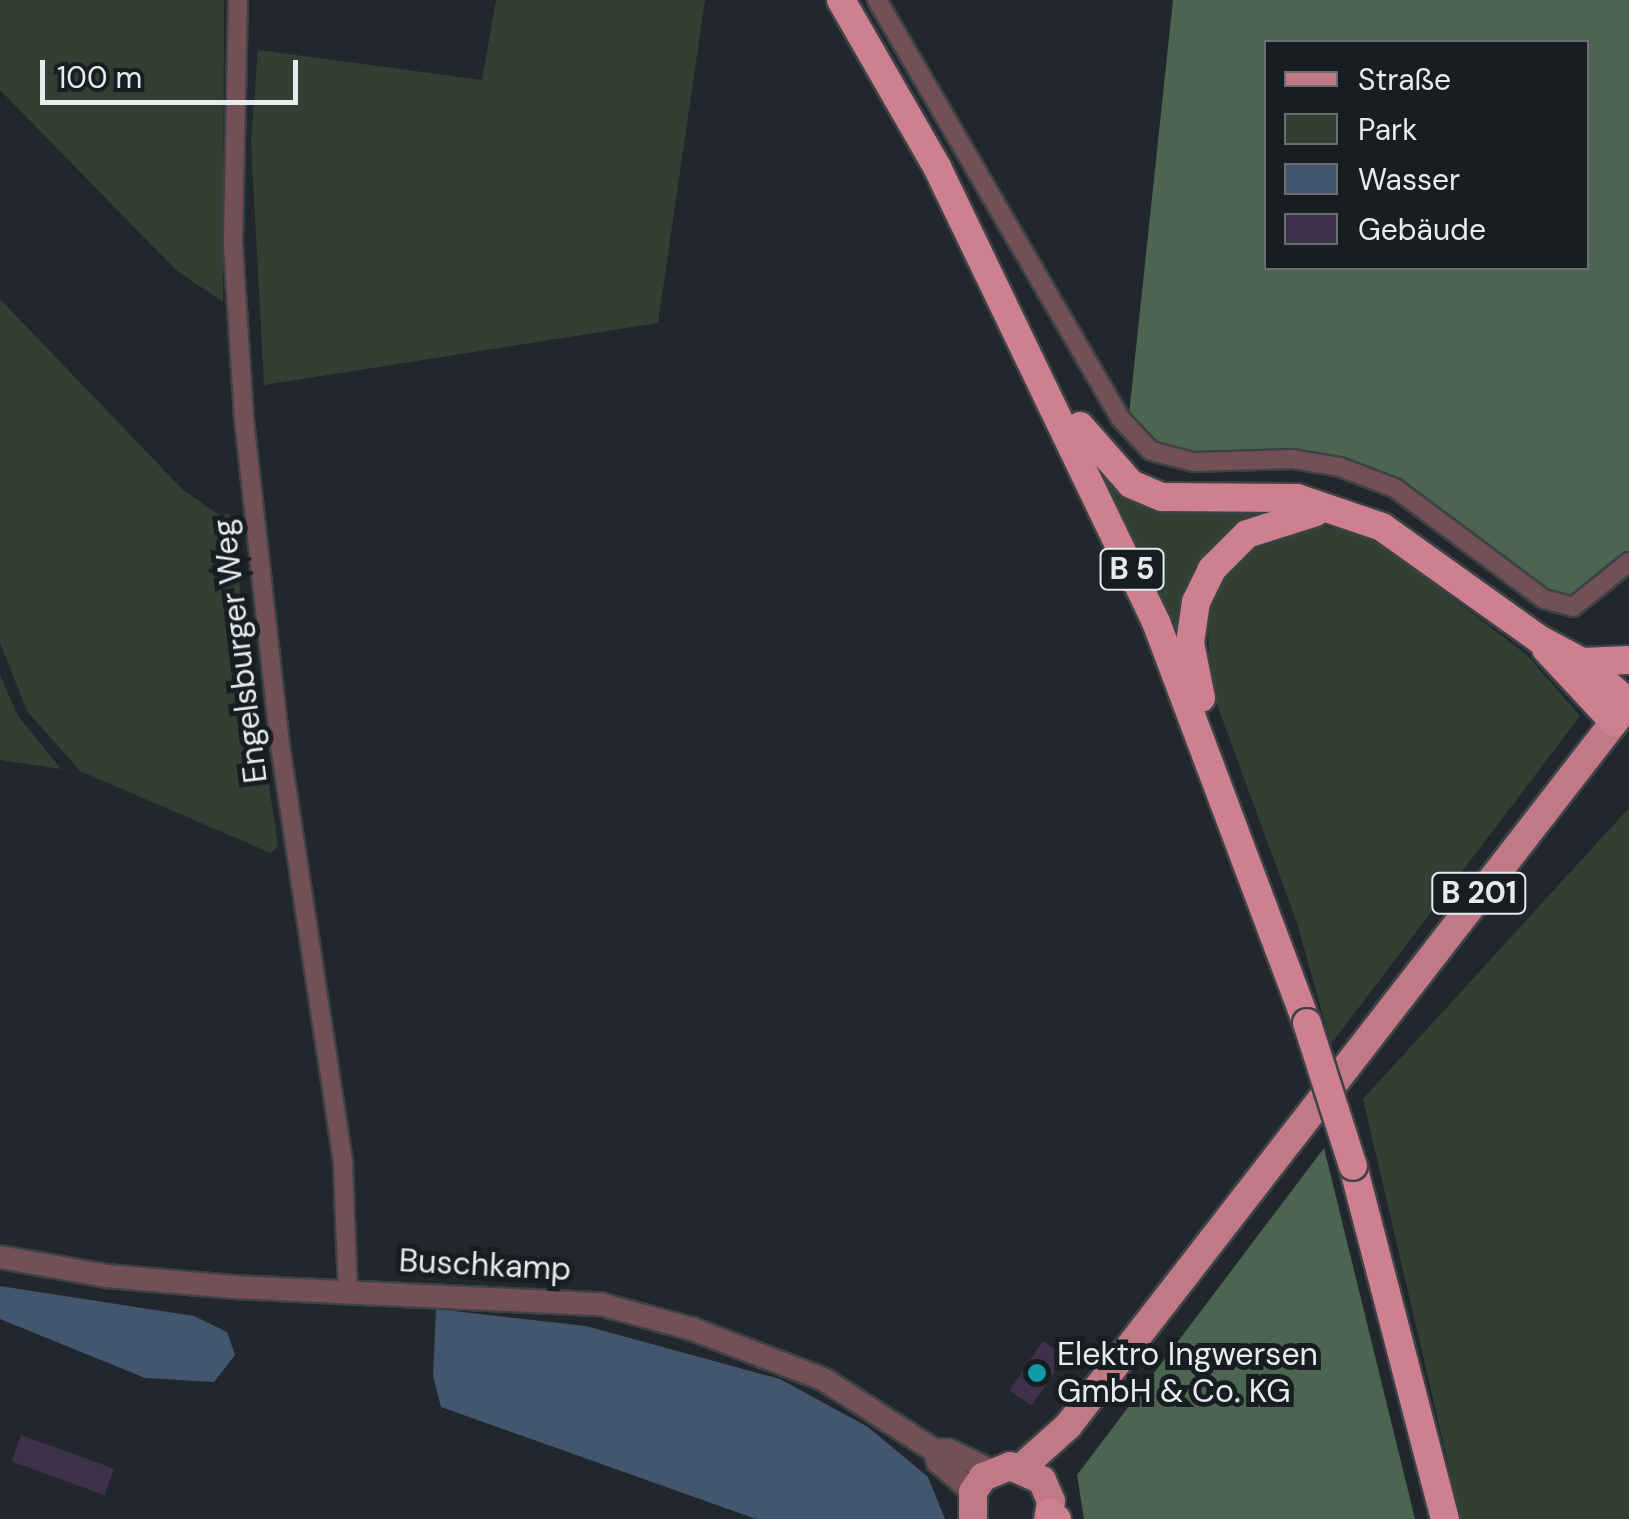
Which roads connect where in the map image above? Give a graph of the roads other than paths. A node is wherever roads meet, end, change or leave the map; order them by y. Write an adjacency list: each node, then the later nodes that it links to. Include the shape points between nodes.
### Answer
1 (238, 0): 13 (street, Engelsburger Weg, via 233,244 244,420 280,746 342,1164)
2 (841, 0): 4 (highway, B 5, via 937,167)
3 (877, 0): 6 (street, via 1120,418 1151,451 1193,462 1294,460 1340,467 1395,488 1544,599 1573,607)
4 (1034, 359): 5 (highway, via 1087,437 1130,484 1162,497 1297,498); 11 (highway, B 5, via 1156,622)
5 (1331, 510): 7 (highway, via 1382,526); 11 (highway, via 1286,516 1247,534 1212,569 1196,602 1190,642)
6 (1629, 562)
7 (1539, 640): 9 (highway); 10 (highway)
8 (1629, 660): 9 (highway)
9 (1582, 662): 10 (highway)
10 (1624, 709): 15 (main road, B 201, via 1068,1426 1070,1440)
11 (1221, 782): 14 (highway, B 5, bridge, via 1353,1166)
12 (0, 1257): 13 (street, Buschkamp, via 107,1276)
13 (348, 1292): 16 (street, Buschkamp, via 568,1301 692,1328 823,1379 935,1451 948,1450)
14 (1423, 1426): 18 (highway); 19 (highway, B 5)
15 (1032, 1474): 16 (main road); 17 (main road)
16 (979, 1494)
17 (1052, 1517)
18 (1425, 1519)
19 (1445, 1519)

